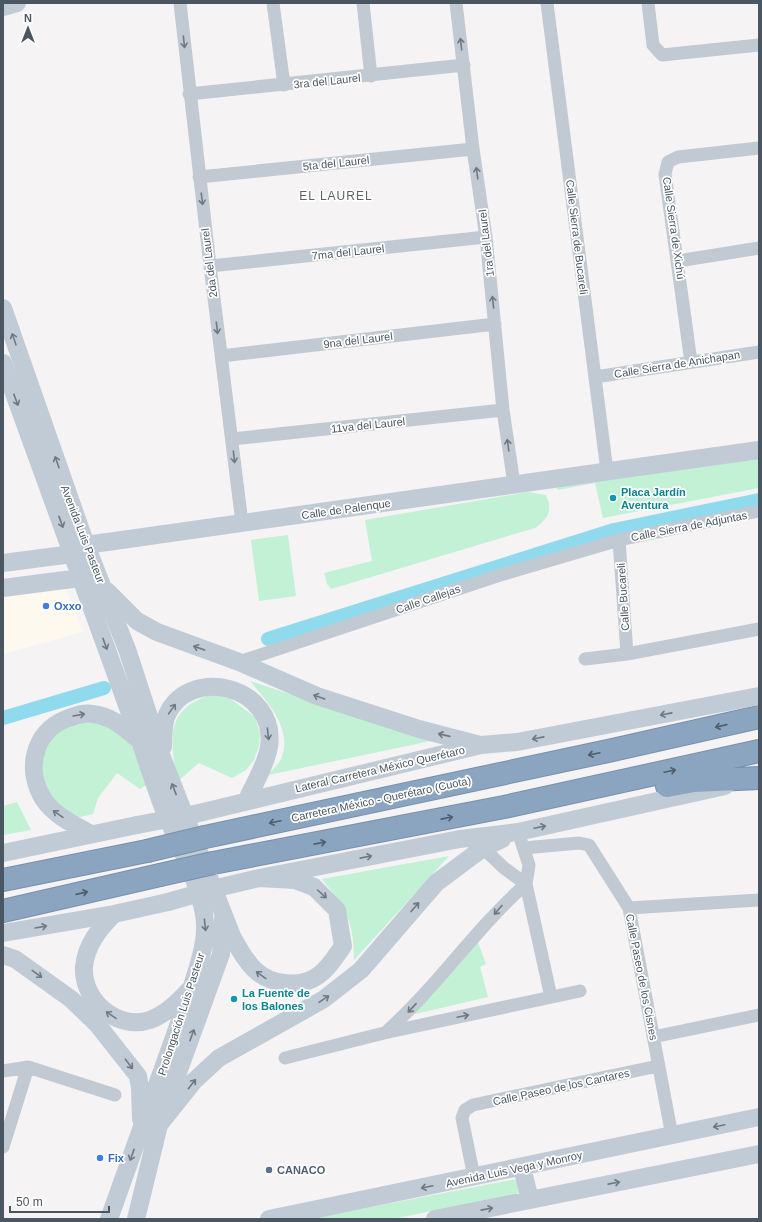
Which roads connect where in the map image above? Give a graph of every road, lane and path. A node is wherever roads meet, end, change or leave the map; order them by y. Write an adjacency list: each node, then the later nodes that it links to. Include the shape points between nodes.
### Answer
1 (17, 3): 8 (main road)
2 (180, 3): 13 (street, 2da del Laurel, one-way to 13)
3 (273, 3): 12 (street)
4 (364, 3): 11 (street)
5 (456, 3): 10 (street, 1ra del Laurel, one-way to 5)
6 (547, 3): 27 (street, Calle Sierra de Bucareli)
7 (648, 3): 9 (street, via 653,45 662,55)
8 (3, 8)
9 (759, 45)
10 (464, 65): 11 (street, 3ra del Laurel); 15 (street, 1ra del Laurel)
11 (371, 76): 12 (street, 3ra del Laurel)
12 (284, 85): 13 (street, 3ra del Laurel)
13 (190, 94): 16 (street, 2da del Laurel)
14 (759, 148): 19 (street, Calle Sierra de Xichú, via 678,157 668,162 665,174)
15 (473, 149): 16 (street, 5ta del Laurel); 17 (street, 1ra del Laurel, one-way to 15)
16 (199, 177): 20 (street, 2da del Laurel, one-way to 20)
17 (486, 237): 20 (street, 7ma del Laurel); 22 (street, 1ra del Laurel, one-way to 17)
18 (759, 248): 19 (street)
19 (678, 261): 25 (street, Calle Sierra de Xichú)
20 (210, 266): 24 (street, 2da del Laurel, one-way to 24)
21 (3, 308): 36 (main road, Avenida Luis Pasteur, one-way to 21)
22 (495, 324): 24 (street, 9na del Laurel); 28 (street, 1ra del Laurel)
23 (759, 352): 25 (street, Calle Sierra de Anichapan)
24 (221, 356): 29 (street, 2da del Laurel)
25 (691, 362): 27 (street, Calle Sierra de Anichapan)
26 (3, 363): 36 (main road, Avenida Luis Pasteur, one-way to 36)
27 (595, 377): 31 (street, Calle Sierra de Bucareli)
28 (503, 410): 29 (street, 11va del Laurel); 32 (street, 1ra del Laurel, one-way to 28)
29 (232, 439): 34 (street, 2da del Laurel, one-way to 34)
30 (759, 450): 31 (main road, Calle de Palenque)
31 (607, 471): 32 (main road, Calle de Palenque)
32 (514, 484): 34 (main road, Calle de Palenque)
33 (759, 511): 35 (street, Calle Sierra de Adjuntas)
34 (242, 523): 36 (main road, Calle de Palenque)
35 (619, 540): 42 (street, Calle Bucareli); 44 (street, Calle Callejas, via 459,588)
36 (79, 550): 37 (main road, Calle de Palenque); 38 (main road, Avenida Luis Pasteur); 40 (main road, Avenida Luis Pasteur)
37 (3, 563)
38 (80, 578): 39 (main road); 47 (main road, Avenida Luis Pasteur, one-way to 47)
39 (3, 588)
40 (104, 589): 44 (main road, one-way to 40, via 157,632 137,621); 50 (main road, Avenida Luis Pasteur, via 128,652)
41 (759, 629): 42 (street)
42 (627, 654): 43 (street)
43 (585, 659)
44 (239, 662): 48 (main road, one-way to 44, via 419,729 317,696)
45 (759, 696): 48 (main road, Lateral Carretera México Querétaro, one-way to 48, via 517,742)
46 (759, 717): 59 (highway, Carretera México - Querétaro (Cuota), one-way to 59, bridge, via 147,851)
47 (140, 741): 54 (main road, one-way to 47, via 54,812 44,800 34,772 34,758 39,742 49,729 63,720 76,715 92,714 108,718); 68 (main road, Prolongación Luis Pasteur, one-way to 68, via 202,905 206,929)
48 (481, 745): 52 (main road, Lateral Carretera México Querétaro)
49 (759, 752): 53 (highway, one-way to 49)
50 (163, 760): 52 (main road, one-way to 52, via 163,730 174,704 200,688 216,686 232,689 258,706 265,718 269,746); 65 (main road, Prolongación Luis Pasteur, one-way to 50)
51 (759, 778): 53 (highway, via 694,781 597,799); 55 (main road, one-way to 51)
52 (247, 800): 54 (main road, Lateral Carretera México Querétaro, bridge, via 195,814)
53 (504, 807): 63 (highway, one-way to 53, bridge, via 213,863)
54 (91, 834): 57 (main road, Lateral Carretera México Querétaro)
55 (521, 840): 56 (main road); 58 (main road, one-way to 55, via 460,839); 60 (street, via 529,865); 62 (street, Calle Paseo de los Cisnes, via 589,845)
56 (483, 848): 60 (street); 80 (main road, one-way to 56, via 194,1081 219,1058 324,999 361,970 436,883)
57 (3, 853)
58 (259, 878): 64 (main road, bridge); 65 (main road, one-way to 65, via 295,880 314,887 337,910 343,946 328,967 319,975 304,982 288,984 266,979 242,955)
59 (3, 880)
60 (526, 884): 70 (street); 72 (street, one-way to 72, via 503,904 409,1011)
61 (759, 900): 62 (street)
62 (629, 908): 73 (street, Calle Paseo de los Cisnes)
63 (3, 911)
64 (114, 914): 66 (main road, one-way to 64); 68 (main road, one-way to 64, via 164,1012 150,1020 117,1019 98,1006 87,986 84,967 88,949 98,931)
65 (224, 916): 80 (main road, Prolongación Luis Pasteur, one-way to 65, via 221,954)
66 (3, 933)
67 (3, 955): 81 (main road, one-way to 81, via 15,959 71,1000 97,1024 128,1063 138,1076)
68 (192, 987): 81 (main road, Prolongación Luis Pasteur)
69 (580, 991): 70 (street)
70 (551, 997): 72 (street, one-way to 70)
71 (759, 1015): 73 (street)
72 (384, 1033): 74 (street)
73 (653, 1037): 75 (street, Calle Paseo de los Cisnes)
74 (285, 1058)
75 (658, 1066): 82 (street, Calle Paseo de los Cisnes); 86 (street, Calle Paseo de los Cantares, via 473,1105 465,1110 462,1118)
76 (28, 1067): 77 (street); 78 (street); 83 (street)
77 (3, 1071)
78 (115, 1095)
79 (758, 1120): 82 (main road, Avenida Luis Vega y Monroy, one-way to 82)
80 (159, 1125): 90 (main road, Prolongación Luis Pasteur)
81 (141, 1129): 89 (main road, Prolongación Luis Pasteur, one-way to 89)
82 (672, 1136): 85 (main road, Avenida Luis Vega y Monroy)
83 (3, 1147)
84 (759, 1154): 87 (main road, one-way to 84)
85 (522, 1167): 86 (main road, Avenida Luis Vega y Monroy); 87 (main road)
86 (474, 1178): 91 (main road, Avenida Luis Vega y Monroy, one-way to 91)
87 (530, 1200): 88 (main road, one-way to 87)
88 (458, 1217): 92 (main road)
89 (110, 1219)
90 (136, 1219)
91 (269, 1219)
92 (435, 1219)

